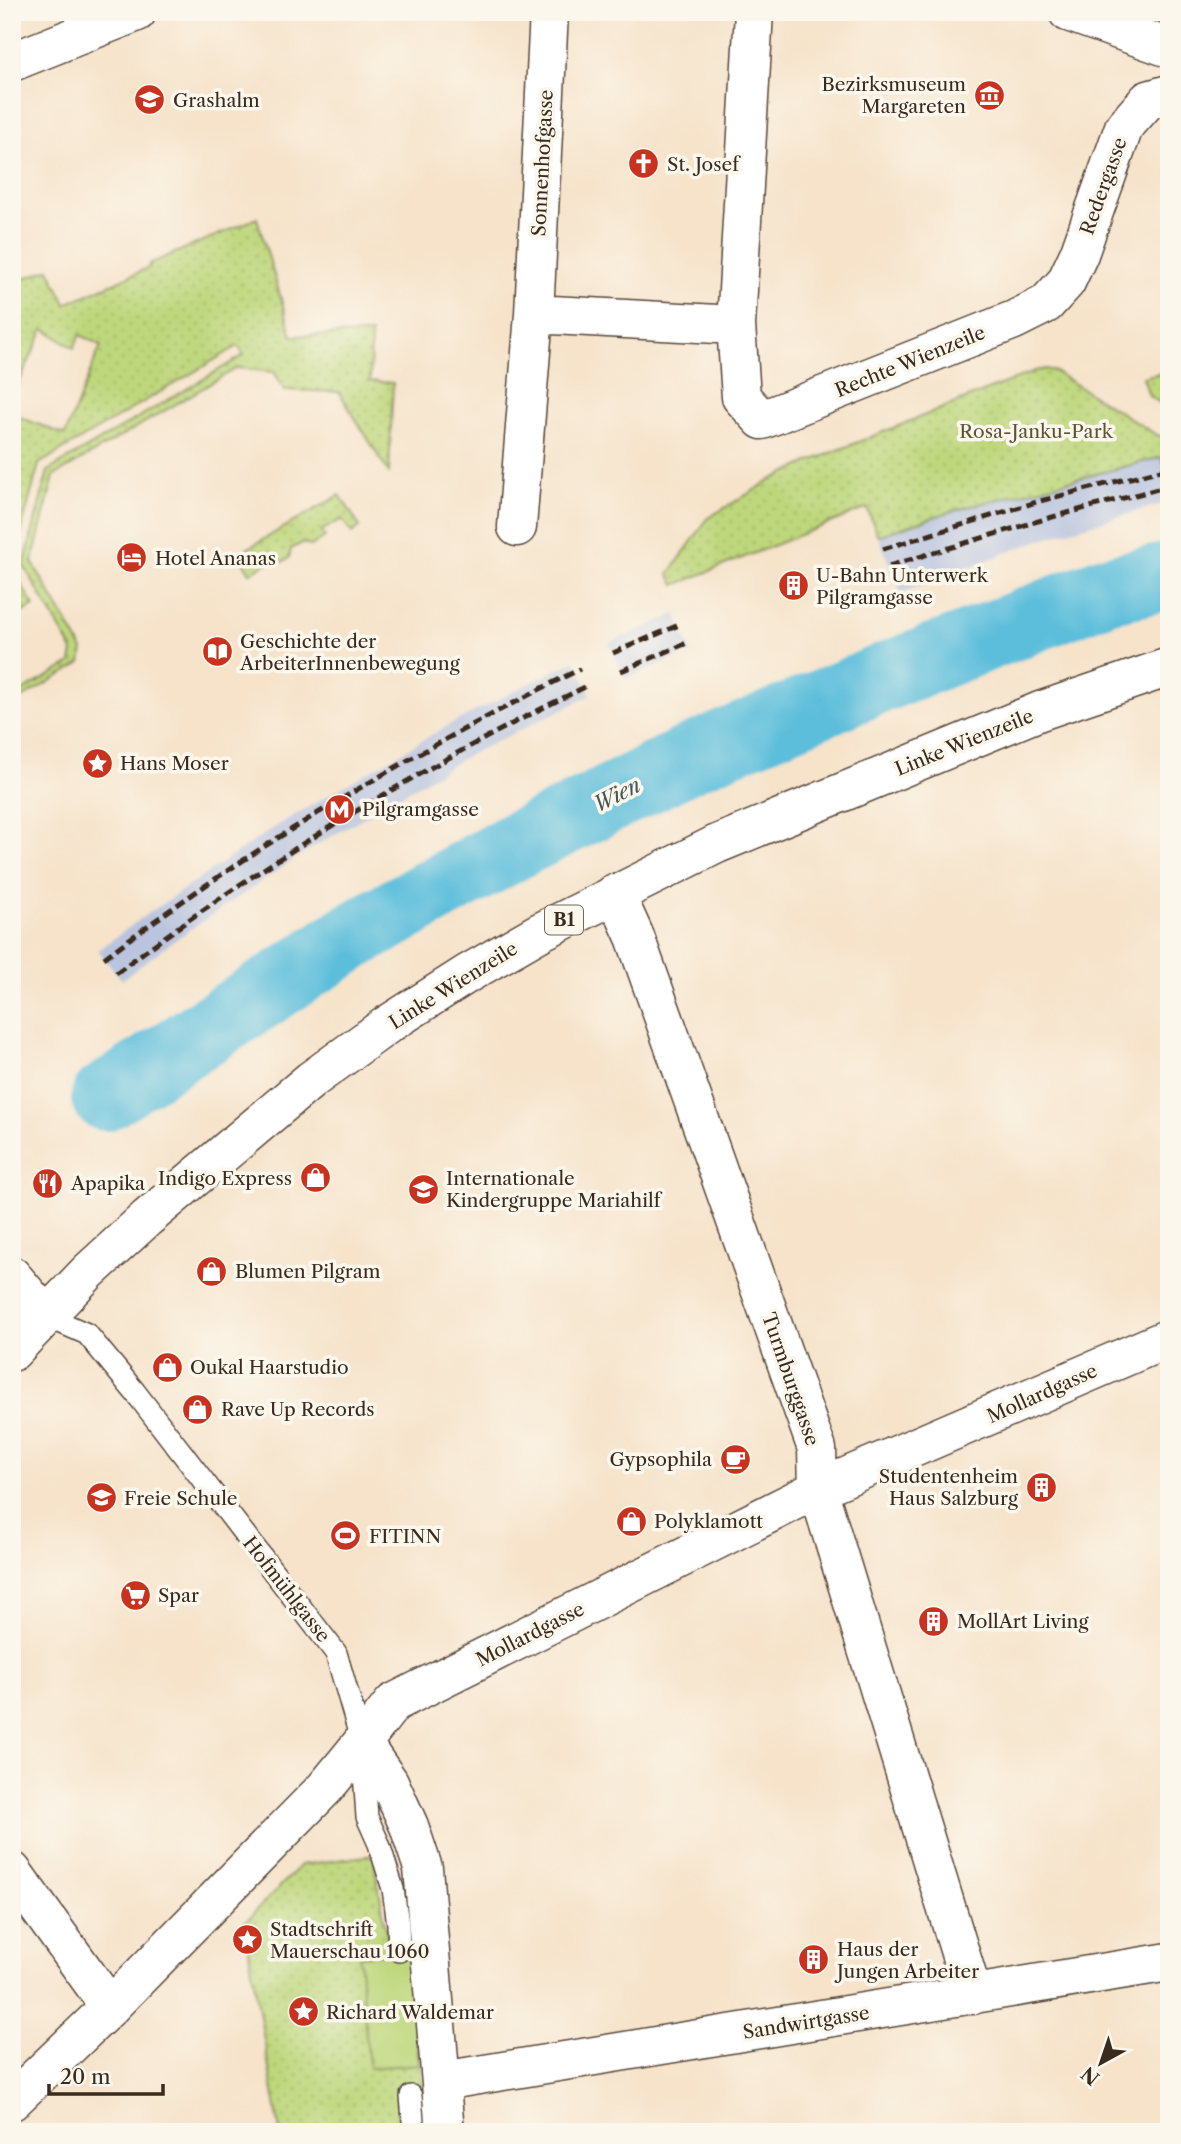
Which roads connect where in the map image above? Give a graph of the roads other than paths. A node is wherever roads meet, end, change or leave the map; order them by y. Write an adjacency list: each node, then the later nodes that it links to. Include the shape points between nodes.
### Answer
1 (137, 12): 5 (street)
2 (549, 12): 10 (street, Sonnenhofgasse)
3 (754, 12): 11 (street)
4 (1068, 12): 6 (street)
5 (77, 24): 7 (street)
6 (1169, 48)
7 (12, 62)
8 (1169, 94): 9 (street, Redergasse, via 1148,100 1124,127 1079,254)
9 (1055, 296): 11 (street, Rechte Wienzeile, via 1014,320 762,420 741,397)
10 (534, 314): 11 (street); 12 (street, Sonnenhofgasse)
11 (736, 325)
12 (517, 527)
13 (1169, 667): 14 (street, Linke Wienzeile / B1, via 1040,711 848,789)
14 (615, 893): 16 (street, Linke Wienzeile / B1, via 437,993 311,1080 147,1218); 19 (street, Turmburggasse, via 635,937 817,1449)
15 (14, 1279): 16 (street)
16 (46, 1316): 18 (street, Linke Wienzeile / B1); 20 (lane, Hofmühlgasse, via 87,1334 336,1653)
17 (1169, 1338): 19 (street, Mollardgasse)
18 (12, 1352)
19 (818, 1489): 20 (street, Mollardgasse, via 393,1703); 24 (street, Turmburggasse)
20 (362, 1743): 22 (lane, via 367,1817 393,1889); 25 (street, Mollardgasse, via 325,1788); 26 (street, Hofmühlgasse, via 389,1782 422,1868)
21 (12, 1871): 25 (street)
22 (399, 1951)
23 (1169, 1962): 24 (street, Sandwirtgasse)
24 (973, 1995): 26 (street, Sandwirtgasse)
25 (110, 2007): 27 (street, Mollardgasse)
26 (427, 2088): 28 (lane); 29 (street, Hofmühlgasse)
27 (12, 2101)
28 (414, 2132)
29 (445, 2132)

